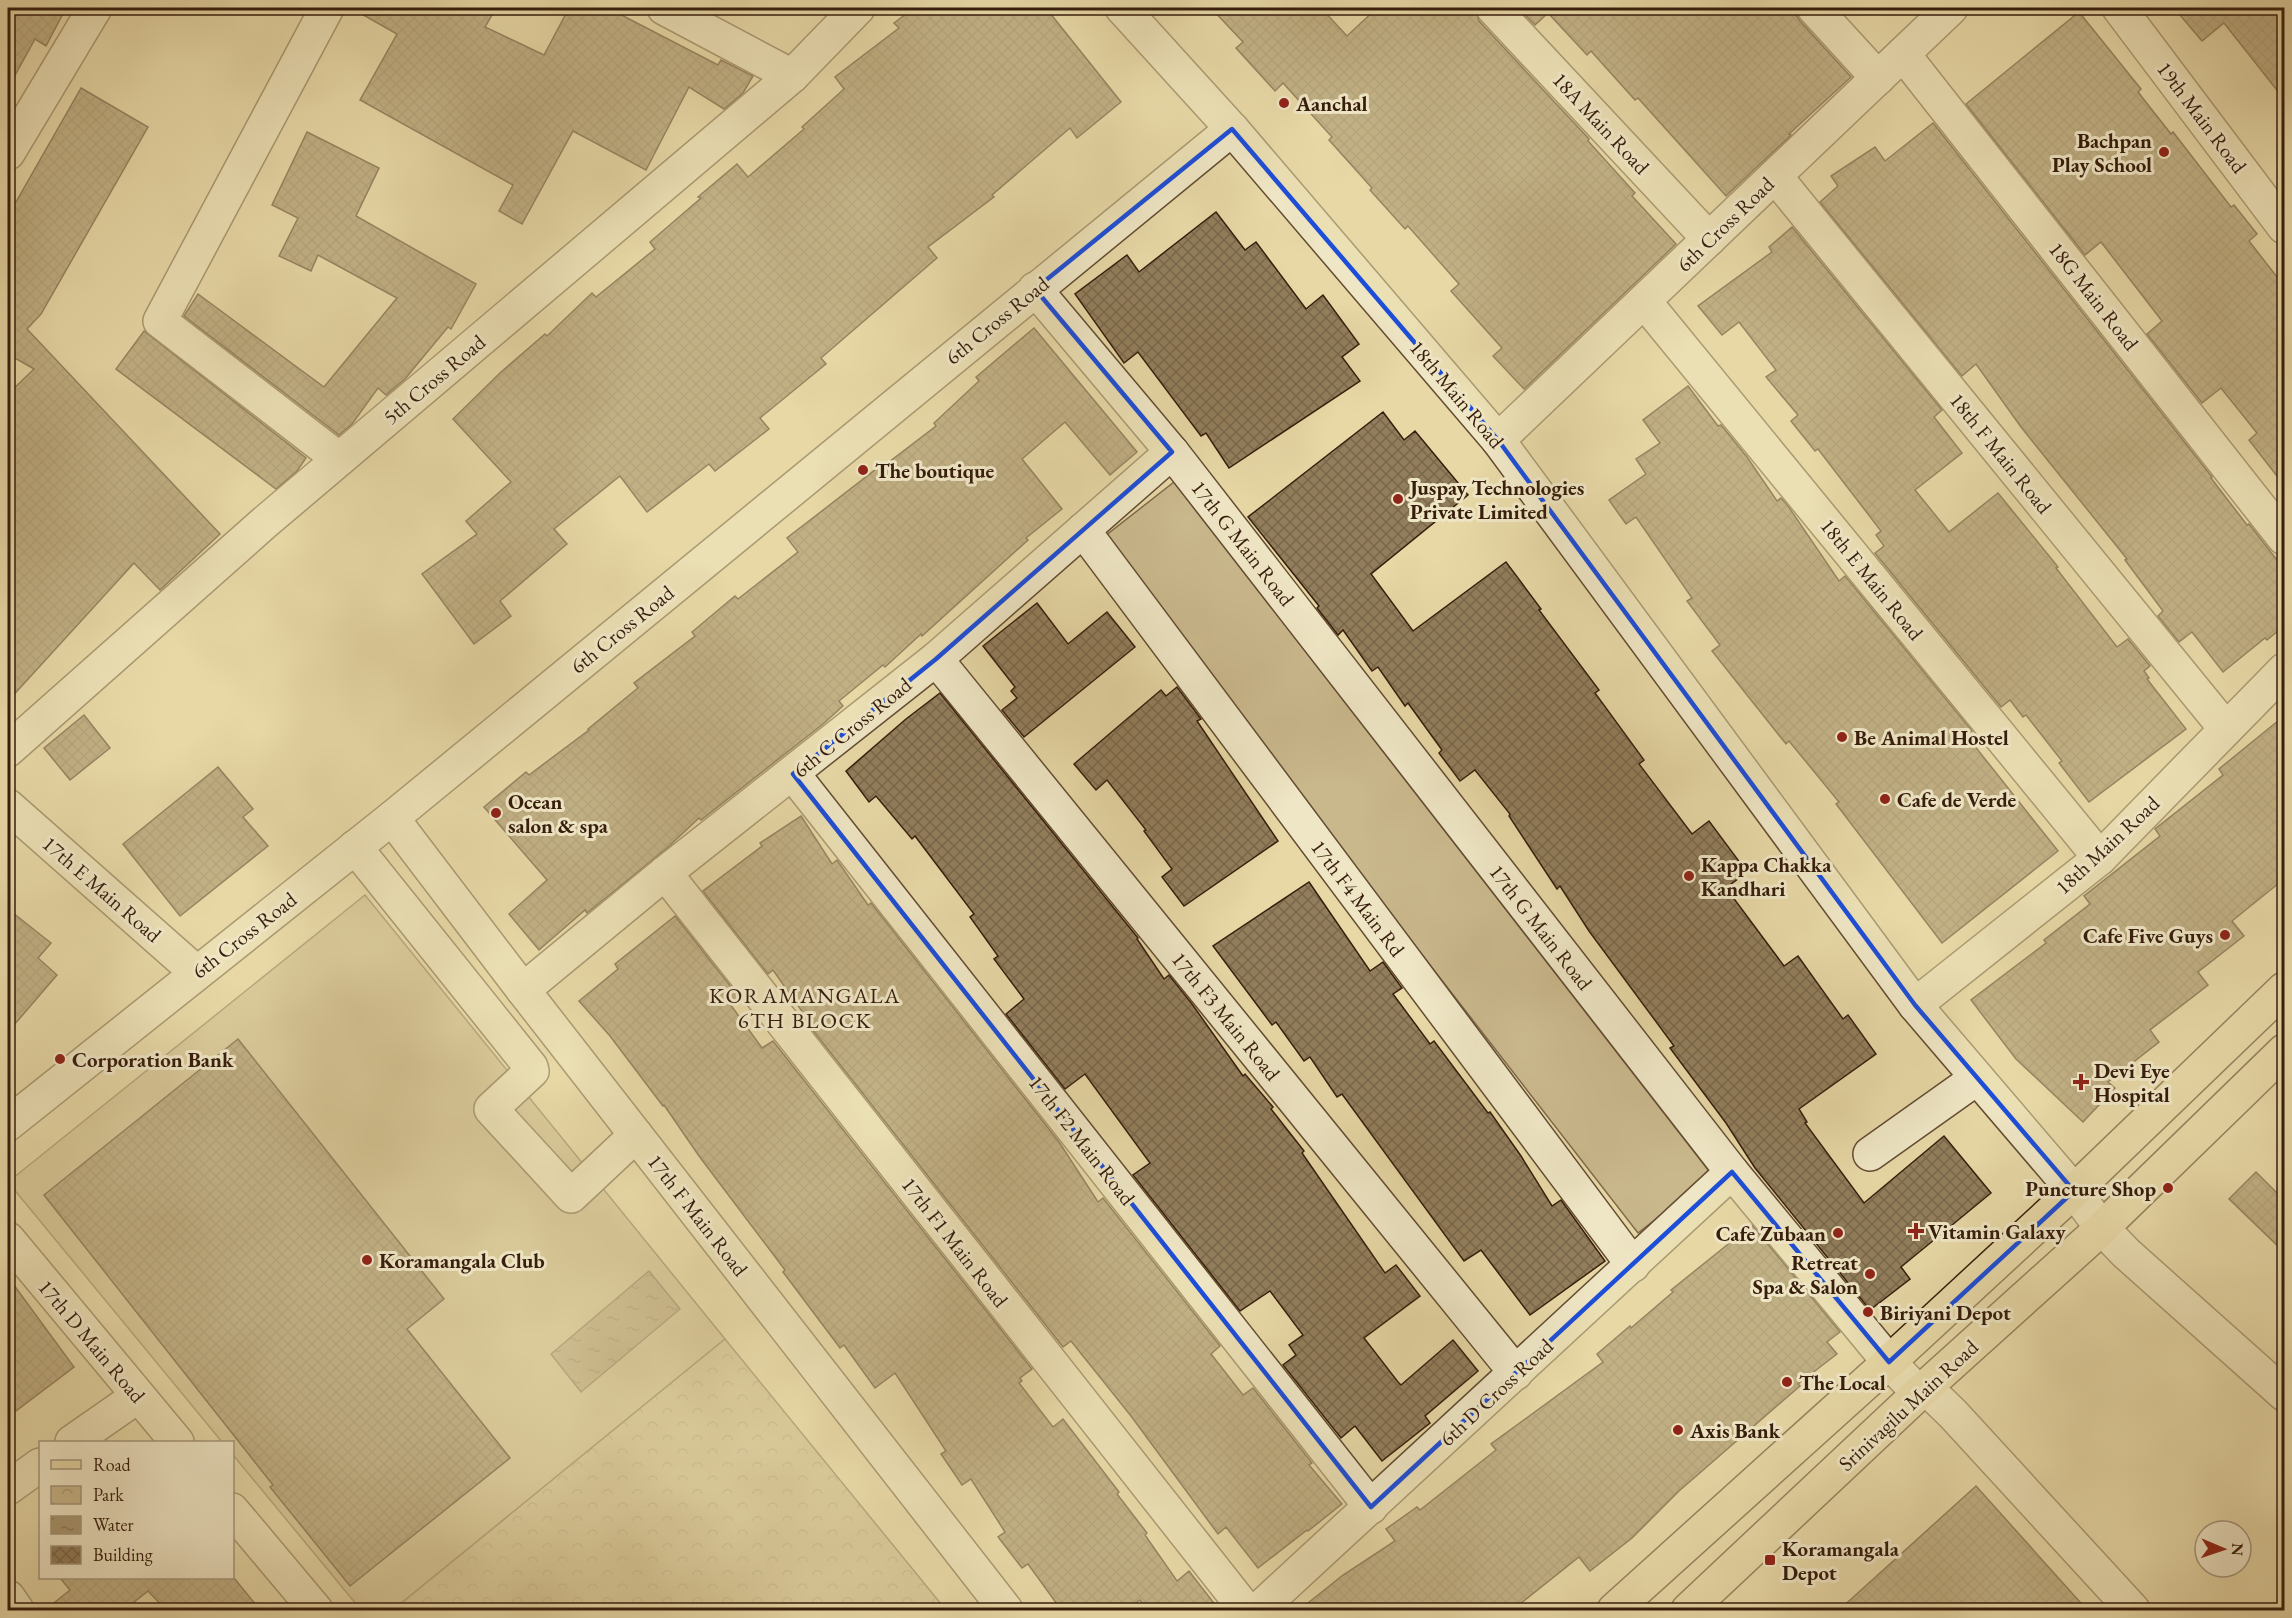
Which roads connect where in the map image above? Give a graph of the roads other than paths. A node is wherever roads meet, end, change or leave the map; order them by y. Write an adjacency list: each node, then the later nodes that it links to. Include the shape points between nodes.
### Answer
1 (95, 8): 14 (street)
2 (327, 8): 22 (street, via 160,321)
3 (664, 8): 11 (street)
4 (858, 8): 11 (street, 5th Cross Road)
5 (1122, 8): 13 (street, 18th Main Road)
6 (1493, 8): 17 (street, 18A Main Road)
7 (1814, 8): 12 (street)
8 (1951, 8): 10 (street, 6th Cross Road)
9 (2119, 8): 16 (street, 19th Main Road)
10 (1903, 54): 12 (street, 6th Cross Road); 24 (street, 18G Main Road)
11 (792, 76): 22 (street, 5th Cross Road)
12 (1878, 78): 15 (street, 6th Cross Road)
13 (1232, 129): 18 (street, 6th Cross Road); 20 (street, 18th Main Road)
14 (8, 153)
15 (1775, 176): 17 (street, 6th Cross Road); 27 (street, 18th F Main Road)
16 (2284, 227)
17 (1709, 239): 19 (street, 6th Cross Road)
18 (1035, 289): 21 (street, 17th G Main Road); 31 (street, 6th Cross Road)
19 (1644, 301): 20 (street, 6th Cross Road); 33 (street, 18th E Main Road)
20 (1498, 440): 38 (street, 18th Main Road)
21 (1172, 452): 23 (street, 6th C Cross Road); 44 (street, 17th G Main Road)
22 (339, 459): 28 (street, 5th Cross Road)
23 (1083, 530): 25 (street, 6th C Cross Road); 48 (street, 17th F4 Main Rd)
24 (2284, 538)
25 (936, 659): 29 (street, 6th C Cross Road); 50 (street, 17th F3 Main Road)
26 (2284, 670): 27 (street, 18th Main Road)
27 (2226, 729): 33 (street, 18th Main Road)
28 (8, 750)
29 (793, 774): 34 (street, 6th C Cross Road); 58 (street, 17th F2 Main Road)
30 (8, 806): 35 (street, 17th E Main Road)
31 (392, 818): 32 (street, 6th Cross Road); 37 (street, 17th F Main Road)
32 (355, 847): 35 (street, 6th Cross Road); 42 (street, via 531,1067 532,1071 491,1109 571,1196)
33 (2100, 858): 38 (street, 18th Main Road)
34 (664, 873): 37 (street, 6th C Cross Road); 64 (street, 17th F1 Main Road)
35 (196, 973): 41 (street, 6th Cross Road)
36 (2284, 989): 45 (main road)
37 (523, 990): 42 (street, 17th F Main Road)
38 (1915, 1005): 40 (street, 18th Main Road)
39 (2284, 1051): 46 (main road, Srinivagilu Main Road)
40 (1977, 1078): 43 (street); 45 (street, 18th Main Road)
41 (8, 1124)
42 (636, 1135): 63 (street, 17th F Main Road)
43 (1870, 1155)
44 (1732, 1172): 48 (street, 6th D Cross Road); 49 (street, 17th G Main Road)
45 (2074, 1191): 46 (street, 18th Main Road); 49 (main road)
46 (2102, 1228): 51 (main road, Srinivagilu Main Road); 52 (street, 18th Main Road)
47 (8, 1239): 53 (street, 17th D Main Road)
48 (1633, 1265): 50 (street, 6th D Cross Road)
49 (1890, 1362): 51 (street, 17th G Main Road); 66 (main road)
50 (1516, 1373): 58 (street, 6th D Cross Road)
51 (1922, 1390): 67 (main road, Srinivagilu Main Road); 68 (street, 17th G Main Road, via 1953,1414)
52 (2284, 1395)
53 (138, 1396): 54 (street); 55 (street, 17th D Main Road)
54 (75, 1441)
55 (175, 1441)
56 (39, 1466): 57 (street)
57 (8, 1488)
58 (1371, 1507): 65 (street, 6th D Cross Road)
59 (234, 1512): 62 (street)
60 (8, 1597): 61 (street)
61 (17, 1611)
62 (316, 1611)
63 (1006, 1611)
64 (1246, 1611)
65 (1258, 1611)
66 (1614, 1611)
67 (1688, 1611)
68 (2133, 1611)

